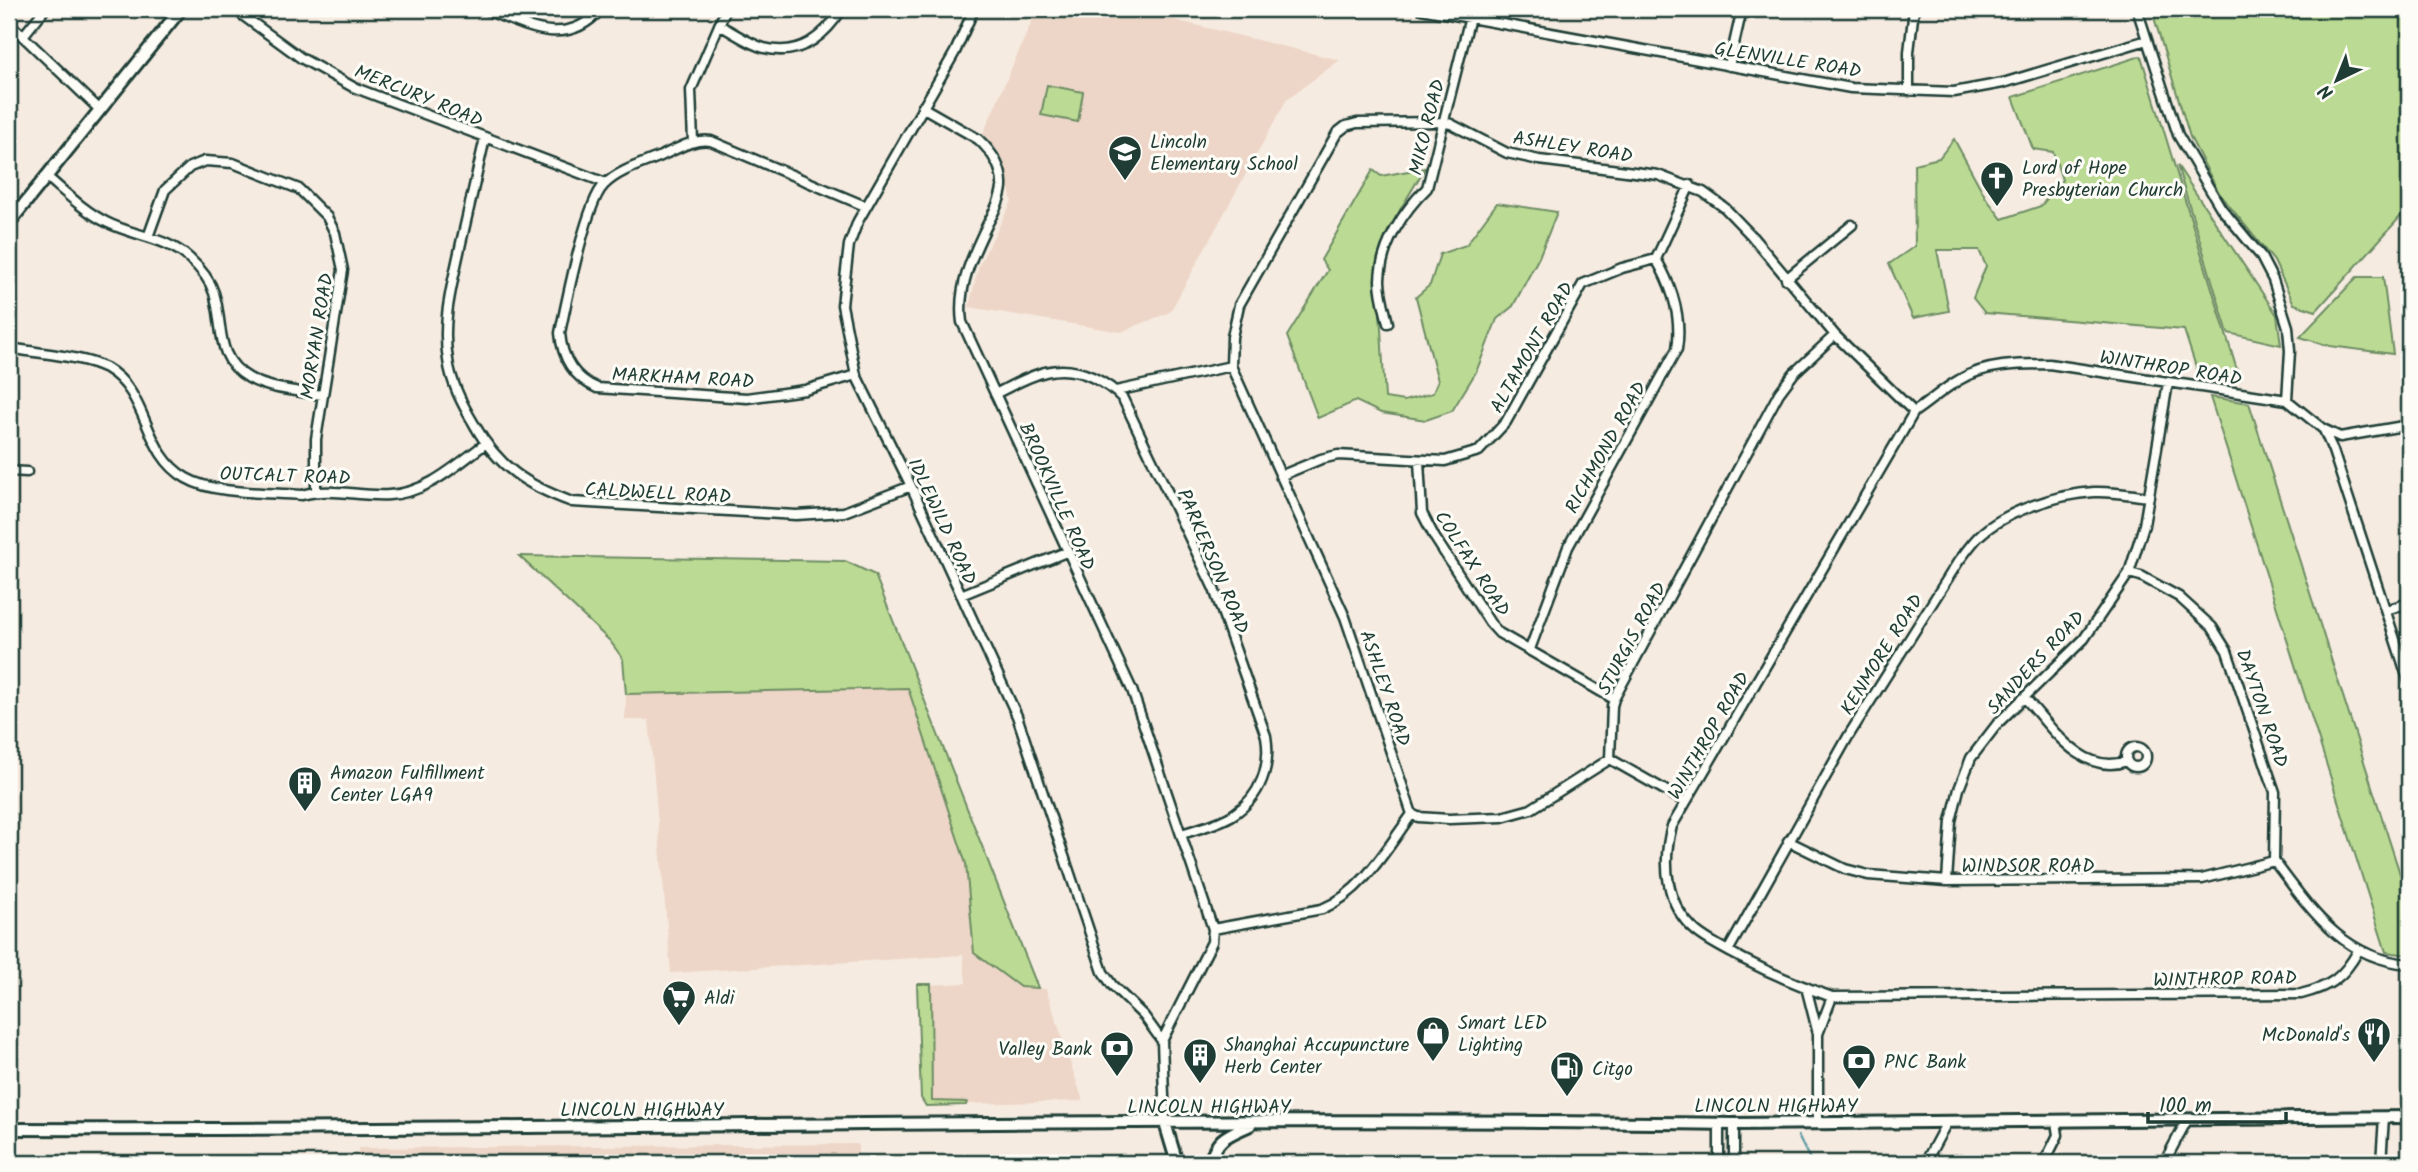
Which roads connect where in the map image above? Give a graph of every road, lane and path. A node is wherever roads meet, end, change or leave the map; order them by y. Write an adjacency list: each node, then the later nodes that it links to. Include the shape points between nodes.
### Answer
1 (45, 9): 17 (street)
2 (181, 9): 22 (main road)
3 (234, 9): 24 (street, MERCURY ROAD, via 284,47 353,87)
4 (484, 9): 5 (street, via 548,31 577,29)
5 (601, 9)
6 (726, 9): 16 (street)
7 (842, 9): 16 (street, via 826,31 810,44 794,48 763,48)
8 (974, 9): 21 (street, IDLEWILD ROAD)
9 (1421, 9): 14 (street, GLENVILLE ROAD)
10 (1472, 9): 14 (street, MIKO ROAD)
11 (1742, 9): 19 (street)
12 (1914, 9): 20 (street)
13 (2137, 9): 18 (street)
14 (1469, 19): 19 (street, GLENVILLE ROAD); 23 (street, MIKO ROAD)
15 (9, 23): 17 (street)
16 (719, 25): 25 (street, via 691,90)
17 (23, 36): 22 (street)
18 (2147, 40): 20 (street, GLENVILLE ROAD, via 2003,83 1954,92); 44 (street, via 2178,135 2221,208 2260,255 2273,280 2288,327)
19 (1729, 66): 20 (street, GLENVILLE ROAD, via 1851,88)
20 (1909, 91)
21 (922, 107): 29 (street, IDLEWILD ROAD); 42 (street, BROOKVILLE ROAD, via 978,139 999,170 999,198 969,264 961,311)
22 (99, 109): 26 (main road)
23 (1443, 122): 28 (street, ASHLEY ROAD, via 1507,153 1658,175); 35 (street, MIKO ROAD, via 1427,188 1384,251 1380,282); 38 (street, ASHLEY ROAD, via 1357,122 1337,133 1239,304)
24 (485, 138): 27 (street, MERCURY ROAD); 48 (street, CALDWELL ROAD, via 447,304 446,334 453,383)
25 (693, 142): 27 (street); 29 (street, via 711,141)
26 (46, 176): 30 (main road); 32 (street, via 102,220)
27 (606, 183): 39 (street, MARKHAM ROAD, via 599,190 581,241 560,333 574,373 584,382 597,388 747,398 805,390)
28 (1690, 185): 33 (street); 34 (street, ASHLEY ROAD, via 1751,234)
29 (865, 206): 39 (street, IDLEWILD ROAD, via 849,245 842,304)
30 (9, 223)
31 (1852, 225): 34 (street)
32 (148, 237): 43 (street, via 177,248 206,278 213,290 220,340 241,372 266,385); 43 (street, MORYAN ROAD, via 165,190 190,167 205,161 233,163 299,189 315,202 335,233 342,270)
33 (1656, 260): 49 (street, ALTAMONT ROAD, via 1583,284 1506,422 1479,452 1445,461); 61 (street, RICHMOND ROAD, via 1676,309 1677,349 1568,547)
34 (1786, 279): 36 (street, ASHLEY ROAD)
35 (1388, 323)
36 (1835, 335): 45 (street, ASHLEY ROAD); 64 (street, STURGIS ROAD, via 1779,393)
37 (9, 346): 54 (street, OUTCALT ROAD, via 93,363 118,376 138,402 159,453 170,468 187,479 225,489 302,495)
38 (1231, 366): 41 (street); 52 (street, ASHLEY ROAD)
39 (856, 375): 53 (street, IDLEWILD ROAD)
40 (2168, 383): 44 (street, WINTHROP ROAD); 45 (street, WINTHROP ROAD, via 2049,364 2017,364 1971,374); 55 (street, SANDERS ROAD)
41 (1116, 391): 42 (street, via 1079,372 1055,369); 69 (street, PARKERSON ROAD, via 1214,589 1268,747 1265,774 1247,803 1233,815)
42 (995, 394): 56 (street, BROOKVILLE ROAD)
43 (322, 395): 54 (street, MORYAN ROAD)
44 (2287, 400): 47 (street)
45 (1914, 412): 67 (street, WINTHROP ROAD)
46 (2409, 425): 47 (street, via 2340,437)
47 (2323, 429): 60 (street)
48 (485, 444): 53 (street, CALDWELL ROAD, via 528,483 572,502 593,505 844,512); 54 (street, OUTCALT ROAD, via 431,484 412,492)
49 (1419, 461): 52 (street, ALTAMONT ROAD, via 1338,455); 61 (street, COLFAX ROAD, via 1422,513 1435,538 1490,623)
50 (9, 471): 51 (street)
51 (27, 472)
52 (1280, 476): 68 (street, ASHLEY ROAD, via 1345,617)
53 (911, 486): 58 (street, IDLEWILD ROAD)
54 (316, 491)
55 (2149, 496): 57 (street, SANDERS ROAD); 70 (street, KENMORE ROAD, via 2073,495 2036,504 1979,536 1856,723)
56 (1066, 552): 58 (street); 69 (street, BROOKVILLE ROAD, via 1132,690)
57 (2129, 573): 63 (street, SANDERS ROAD, via 2084,639); 71 (street, DAYTON ROAD, via 2179,597 2212,627 2227,651 2275,792)
58 (961, 595): 80 (street, IDLEWILD ROAD, via 1017,716 1103,972)
59 (2409, 603): 60 (street)
60 (2386, 610): 62 (street)
61 (1530, 649): 64 (street, COLFAX ROAD)
62 (2409, 682)
63 (2025, 698): 66 (street, via 2080,755 2095,764 2113,766); 72 (street, SANDERS ROAD, via 1998,723 1972,758 1951,821)
64 (1614, 699): 65 (street, STURGIS ROAD)
65 (1610, 760): 67 (street); 68 (street, via 1531,808 1502,817)
66 (2127, 761)
67 (1686, 803): 74 (street, WINTHROP ROAD, via 1672,826 1666,877 1678,909 1695,931)
68 (1412, 814): 73 (street, via 1368,874 1333,905)
69 (1182, 834): 73 (street, BROOKVILLE ROAD)
70 (1788, 841): 72 (street, WINDSOR ROAD, via 1867,875); 74 (street, KENMORE ROAD)
71 (2274, 862): 72 (street, WINDSOR ROAD, via 2202,879); 75 (street, via 2320,921)
72 (1947, 881)
73 (1213, 929): 80 (street, via 1212,942)
74 (1728, 951): 77 (street, WINTHROP ROAD)
75 (2358, 951): 76 (street); 78 (street, WINTHROP ROAD, via 2348,970 2333,982 2301,994)
76 (2409, 964)
77 (1806, 987): 78 (street, WINTHROP ROAD); 79 (street)
78 (1832, 997): 79 (street)
79 (1818, 1034): 88 (street)
80 (1162, 1041): 87 (street)
81 (2384, 1117): 82 (main road, LINCOLN HIGHWAY); 83 (main road, LINCOLN HIGHWAY); 99 (street)
82 (2409, 1117)
83 (2186, 1120): 86 (main road, LINCOLN HIGHWAY); 98 (street)
84 (1254, 1122): 87 (main road, LINCOLN HIGHWAY); 89 (main road, LINCOLN HIGHWAY); 93 (main road, via 1221,1138)
85 (1947, 1122): 86 (main road, LINCOLN HIGHWAY); 88 (main road, LINCOLN HIGHWAY); 96 (street)
86 (2056, 1122): 97 (street, via 2058,1135)
87 (1165, 1123): 91 (main road, LINCOLN HIGHWAY); 92 (main road)
88 (1818, 1123): 90 (main road, LINCOLN HIGHWAY)
89 (1719, 1124): 90 (main road, LINCOLN HIGHWAY); 94 (street)
90 (1734, 1124): 95 (street)
91 (9, 1129)
92 (1177, 1163)
93 (1209, 1163)
94 (1719, 1163)
95 (1734, 1163)
96 (1925, 1163)
97 (2044, 1163)
98 (2164, 1163)
99 (2381, 1163)

